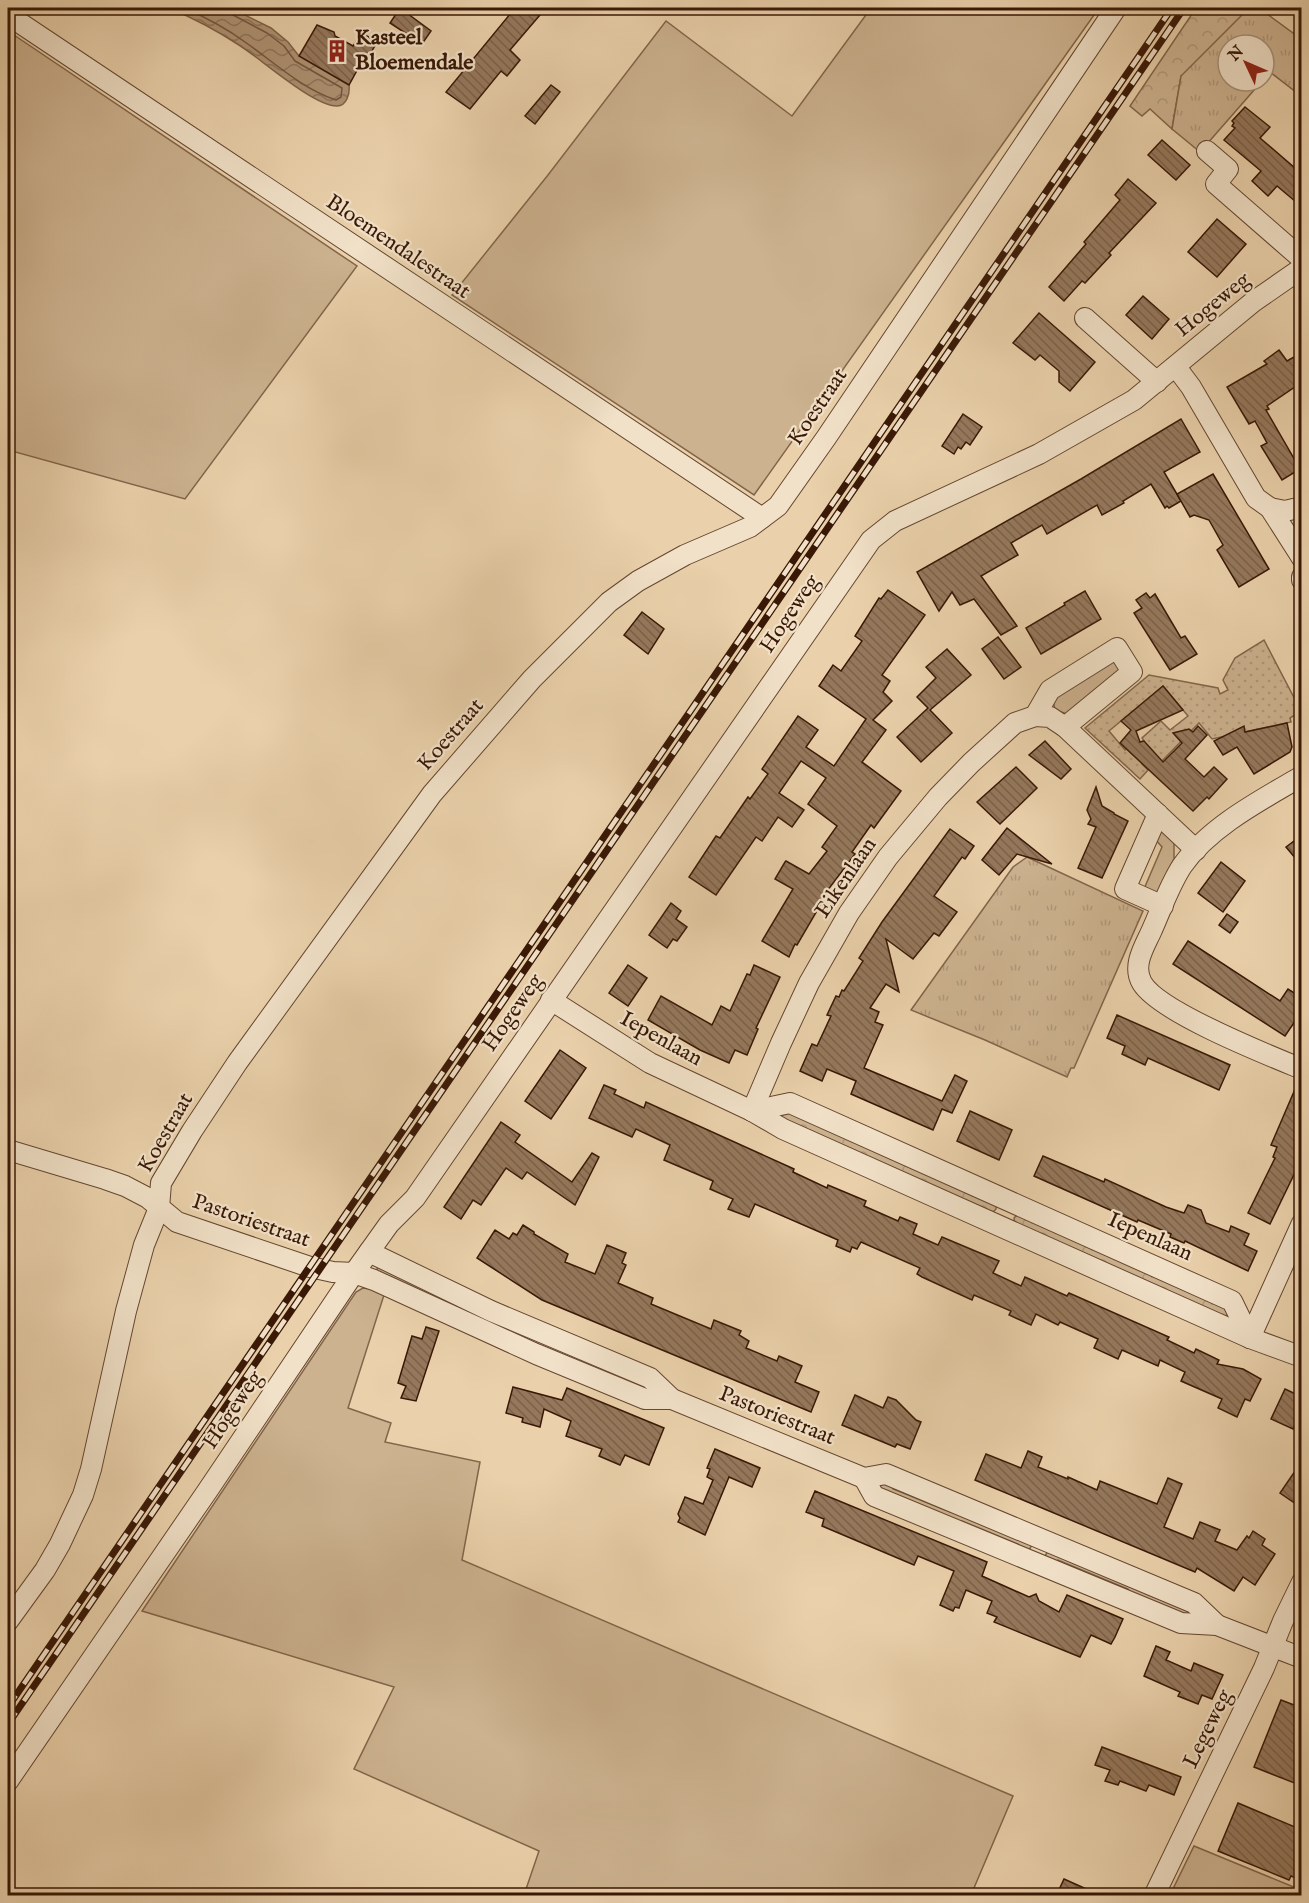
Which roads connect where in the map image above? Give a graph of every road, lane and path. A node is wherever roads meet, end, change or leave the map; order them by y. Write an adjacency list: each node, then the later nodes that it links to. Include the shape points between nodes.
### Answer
1 (1116, 8): 11 (street, Koestraat, via 792,488)
2 (8, 15): 11 (street, Bloemendalestraat)
3 (1207, 151): 4 (street, via 1228,169 1215,184)
4 (1302, 259)
5 (1302, 268): 7 (street, Hogeweg, via 1253,302)
6 (1084, 318): 8 (street)
7 (1176, 367): 8 (street, Hogeweg); 10 (street, via 1257,498)
8 (1157, 382): 19 (street, Hogeweg, via 1126,405 1039,454 895,522 871,540)
9 (1302, 507): 10 (street, via 1285,511)
10 (1270, 508): 12 (street)
11 (762, 518): 24 (street, Koestraat, via 661,567 609,602 471,746 353,901 212,1100 161,1183)
12 (1302, 558)
13 (1035, 716): 14 (street, via 1050,717); 14 (street, via 1050,690 1117,648 1132,672); 21 (street, Eikenlaan, via 1015,723 950,783 878,870 809,983)
14 (1065, 727): 16 (street)
15 (1302, 776): 17 (street, via 1221,827)
16 (1158, 814): 17 (street); 18 (street, via 1125,889)
17 (1196, 850): 18 (street, via 1182,866)
18 (1163, 906): 20 (street, via 1139,963 1140,977 1148,990 1203,1025)
19 (551, 1000): 21 (street, Iepenlaan, via 650,1063); 27 (street, Hogeweg, via 415,1198)
20 (1302, 1069)
21 (752, 1111): 23 (street, Iepenlaan, via 790,1103); 26 (street, Iepenlaan, via 783,1129)
22 (8, 1150): 24 (street, Pastoriestraat, via 105,1179 148,1198)
23 (1010, 1201): 26 (street); 32 (street, Iepenlaan, via 1232,1300)
24 (159, 1208): 28 (street, Pastoriestraat, via 177,1222 289,1260 333,1272); 40 (street, Koestraat, via 128,1303 83,1495 55,1553)
25 (1302, 1222): 32 (street)
26 (999, 1225): 32 (street, Iepenlaan)
27 (369, 1252): 28 (street, Hogeweg); 29 (street, Pastoriestraat)
28 (354, 1273): 30 (street, Pastoriestraat); 44 (street, Hogeweg)
29 (458, 1296): 30 (street); 31 (street, Pastoriestraat)
30 (450, 1316): 33 (street, Pastoriestraat)
31 (543, 1333): 33 (street); 35 (street, Pastoriestraat, via 650,1378)
32 (1250, 1338): 34 (street, Iepenlaan)
33 (536, 1354): 35 (street, Pastoriestraat, via 645,1399)
34 (1302, 1358)
35 (672, 1399): 36 (street, Pastoriestraat)
36 (864, 1478): 37 (street, Pastoriestraat, via 885,1474); 38 (street, Pastoriestraat, via 874,1496)
37 (1043, 1540): 38 (street); 41 (street, Pastoriestraat, via 1194,1603)
38 (1035, 1562): 41 (street, Pastoriestraat, via 1181,1623)
39 (1302, 1582): 42 (street, Legeweg)
40 (8, 1621)
41 (1217, 1625): 42 (street, Pastoriestraat)
42 (1273, 1646): 43 (street, Pastoriestraat); 45 (street, Legeweg)
43 (1302, 1658)
44 (8, 1781)
45 (1154, 1896)

